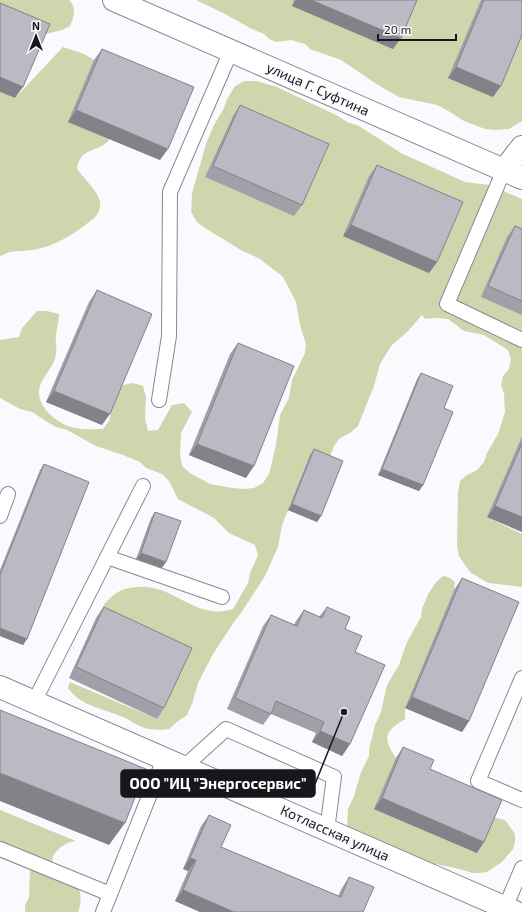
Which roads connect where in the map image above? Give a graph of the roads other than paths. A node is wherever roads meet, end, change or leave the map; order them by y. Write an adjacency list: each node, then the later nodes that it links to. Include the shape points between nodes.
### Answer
1 (114, 0): 2 (street, улица Г. Суфтина)
2 (231, 51): 4 (street, улица Г. Суфтина); 6 (lane, via 170,192 169,336)
3 (522, 147): 4 (street)
4 (513, 174): 5 (lane, via 447,304)
5 (522, 340)
6 (159, 400)
7 (143, 486): 10 (lane)
8 (8, 494): 9 (lane)
9 (0, 516)
10 (107, 557): 11 (lane); 14 (lane)
11 (222, 597)
12 (522, 678): 16 (lane, via 478,781)
13 (0, 687): 14 (street, Котласская улица)
14 (34, 702): 15 (street, Котласская улица)
15 (174, 763): 17 (street, Котласская улица); 17 (lane, via 226,729 334,777); 20 (lane)
16 (522, 800)
17 (327, 830): 21 (street, Котласская улица)
18 (0, 849): 20 (lane)
19 (522, 868): 21 (lane)
20 (110, 894): 22 (lane)
21 (510, 910)
22 (103, 912)

